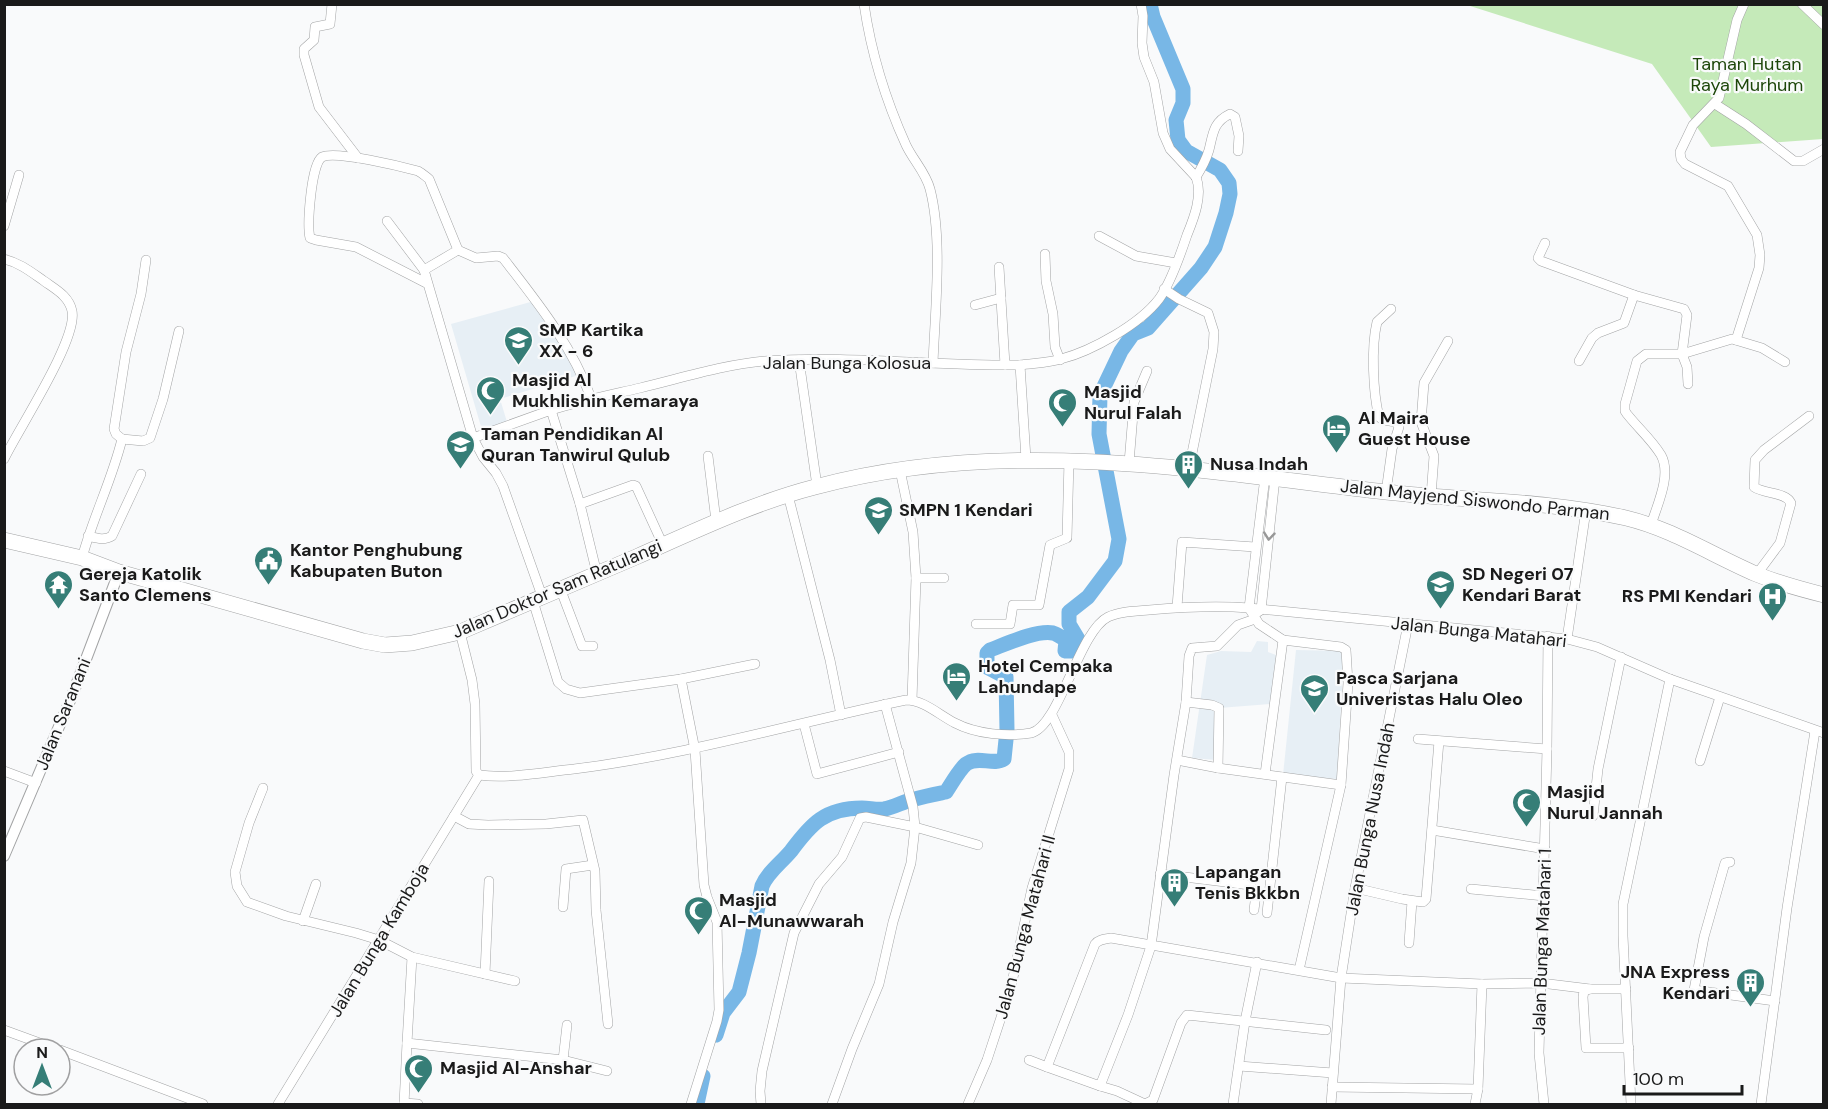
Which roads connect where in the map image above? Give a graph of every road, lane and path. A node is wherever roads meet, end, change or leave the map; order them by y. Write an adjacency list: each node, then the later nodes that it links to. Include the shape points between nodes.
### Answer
1 (332, 4): 10 (street, via 330,24 315,27 314,40 304,49 304,55 319,107)
2 (864, 4): 38 (street, via 885,94 932,197 936,271)
3 (1141, 4): 12 (street, via 1144,57 1154,82 1163,133 1170,148)
4 (1744, 4): 7 (street)
5 (1802, 4): 6 (street)
6 (1824, 24)
7 (1715, 104): 8 (street, via 1794,161 1803,161); 31 (street, via 1693,125 1680,152 1685,164 1728,186 1757,235 1759,268)
8 (1824, 149)
9 (1238, 151): 12 (street, via 1238,126 1230,114 1216,124 1209,152)
10 (358, 158): 17 (street, via 420,172 429,179); 24 (street, via 326,156 319,160 309,210 310,238 357,247)
11 (19, 176): 14 (street)
12 (1196, 177): 21 (street, Jalan Bunga Kolosua, via 1196,207)
13 (387, 221): 23 (street)
14 (4, 226)
15 (1099, 236): 21 (street, via 1136,256)
16 (1545, 243): 26 (street, via 1538,258 1541,261)
17 (458, 250): 23 (street); 43 (street, via 476,258 503,258 542,308 577,363)
18 (1045, 254): 35 (street, via 1055,347)
19 (4, 259): 49 (street, via 29,270 64,296 72,318 64,348)
20 (146, 260): 47 (street, via 114,429)
21 (1176, 263): 25 (street, Jalan Bunga Kolosua)
22 (999, 267): 27 (street)
23 (424, 270): 24 (street)
24 (428, 284): 46 (street)
25 (1171, 294): 35 (street, Jalan Bunga Kolosua, via 1129,325); 54 (street, via 1208,313 1214,332)
26 (1634, 295): 33 (street, via 1684,309 1687,315); 36 (street, via 1624,324 1598,333)
27 (1001, 298): 28 (street); 39 (street)
28 (975, 305)
29 (1391, 309): 59 (street, via 1377,322 1375,344 1374,381 1379,417 1396,422 1399,427)
30 (179, 331): 47 (street, via 164,399 150,438)
31 (1736, 340): 33 (street, via 1724,340); 37 (street, via 1762,348)
32 (1448, 341): 61 (street, via 1424,383 1421,422 1434,456)
33 (1682, 354): 42 (street); 65 (street, via 1643,355 1637,361 1624,407 1664,461 1665,475)
34 (800, 360): 38 (street, Jalan Bunga Kolosua); 43 (street, Jalan Bunga Kolosua, via 725,366); 58 (street)
35 (1060, 360): 40 (street, Jalan Bunga Kolosua)
36 (1579, 361)
37 (1785, 362)
38 (933, 363): 39 (street, Jalan Bunga Kolosua)
39 (1005, 365): 40 (street, Jalan Bunga Kolosua)
40 (1020, 365): 50 (street)
41 (1148, 371): 53 (street, via 1134,402)
42 (1688, 384)
43 (591, 398): 44 (street, Jalan Bunga Kolosua)
44 (551, 410): 46 (street, Jalan Bunga Kolosua); 62 (street)
45 (1809, 416): 73 (street, via 1755,460 1754,487 1787,498 1791,503 1780,543)
46 (473, 438): 78 (street, via 503,486)
47 (122, 439): 66 (street, via 115,469)
48 (708, 456): 64 (street)
49 (4, 459)
50 (1026, 459): 51 (highway, Jalan Doktor Sam Ratulangi); 55 (highway, Jalan Doktor Sam Ratulangi, via 942,463)
51 (1069, 460): 52 (highway, Jalan Doktor Sam Ratulangi); 81 (street, via 1067,538 1050,545 1039,605 1013,605 1010,624)
52 (1112, 462): 53 (highway, Jalan Mayjend Siswondo Parman)
53 (1129, 463): 54 (highway, Jalan Mayjend Siswondo Parman)
54 (1189, 468): 57 (highway, Jalan Mayjend Siswondo Parman)
55 (900, 470): 58 (highway, Jalan Doktor Sam Ratulangi); 74 (street, via 913,532)
56 (141, 474): 66 (street, via 112,536)
57 (1270, 477): 59 (highway, Jalan Mayjend Siswondo Parman); 69 (street); 80 (street, one-way to 80)
58 (817, 486): 60 (highway, Jalan Doktor Sam Ratulangi)
59 (1386, 492): 61 (highway, Jalan Mayjend Siswondo Parman)
60 (788, 495): 64 (highway, Jalan Doktor Sam Ratulangi); 96 (street)
61 (1431, 496): 63 (highway, Jalan Mayjend Siswondo Parman)
62 (580, 504): 68 (street, via 636,486); 72 (street)
63 (1586, 510): 65 (highway, Jalan Mayjend Siswondo Parman); 85 (street)
64 (716, 521): 68 (highway, Jalan Doktor Sam Ratulangi)
65 (1651, 525): 73 (highway, Jalan Mayjend Siswondo Parman)
66 (88, 536): 70 (street)
67 (4, 540): 70 (highway, Jalan Doktor Sam Ratulangi)
68 (663, 545): 72 (highway, Jalan Doktor Sam Ratulangi)
69 (1255, 547): 79 (street, via 1182,542); 80 (street)
70 (82, 558): 71 (highway, Jalan Doktor Sam Ratulangi)
71 (119, 572): 83 (highway, Jalan Doktor Sam Ratulangi, via 385,645); 112 (street, Jalan Saranani)
72 (597, 574): 76 (highway, Jalan Doktor Sam Ratulangi)
73 (1757, 574): 77 (highway, Jalan Mayjend Siswondo Parman)
74 (916, 578): 75 (street); 93 (street)
75 (944, 578)
76 (560, 588): 78 (highway, Jalan Doktor Sam Ratulangi); 87 (street, via 582,646)
77 (1824, 595)
78 (538, 599): 83 (highway, Jalan Doktor Sam Ratulangi); 90 (street, via 558,682 566,689 580,693)
79 (1177, 607): 80 (street, Jalan Bunga Matahari, via 1197,605); 97 (street, Jalan Bunga Matahari, via 1127,612 1103,620)
80 (1255, 613): 82 (street, Jalan Bunga Matahari); 86 (street, via 1264,628); 94 (street, via 1217,646 1192,648)
81 (976, 624)
82 (1408, 624): 84 (street, Jalan Bunga Matahari); 127 (street, Jalan Bunga Nusa Indah)
83 (460, 632): 110 (street, via 472,680)
84 (1548, 636): 85 (street, Jalan Bunga Matahari); 102 (street, Jalan Bunga Matahari 1)
85 (1567, 639): 88 (street, Jalan Bunga Matahari)
86 (1283, 640): 109 (street); 113 (street, via 1341,647 1347,653)
87 (593, 646)
88 (1621, 657): 91 (street, Jalan Bunga Matahari); 116 (street, via 1598,770)
89 (755, 664): 90 (street)
90 (681, 679): 103 (street)
91 (1670, 679): 92 (street, Jalan Bunga Matahari); 147 (street, via 1623,904)
92 (1719, 698): 99 (street, Jalan Bunga Matahari); 106 (street)
93 (912, 700): 95 (street); 97 (street, Jalan Bunga Matahari, via 965,728 986,733 1037,731)
94 (1186, 702): 105 (street); 107 (street, via 1219,708)
95 (885, 704): 96 (street); 104 (street)
96 (841, 715): 98 (street)
97 (1052, 715): 174 (street, Jalan Bunga Matahari II, via 1069,752 1069,770 1032,888 1011,987)
98 (804, 724): 103 (street); 104 (street, via 817,774)
99 (1819, 732): 148 (street)
100 (1418, 739): 101 (street)
101 (1438, 741): 102 (street); 118 (street)
102 (1548, 749): 120 (street, Jalan Bunga Matahari 1)
103 (695, 750): 110 (street, via 608,765); 171 (street, via 704,885 717,922 719,1010)
104 (899, 752): 117 (street)
105 (1177, 760): 107 (street); 124 (street)
106 (1701, 761)
107 (1218, 768): 109 (street)
108 (4, 771): 112 (street)
109 (1265, 774): 111 (street)
110 (479, 775): 115 (street, Jalan Bunga Kamboja)
111 (1282, 777): 113 (street); 133 (street)
112 (36, 783): 121 (street, Jalan Saranani)
113 (1341, 784): 140 (street)
114 (263, 788): 134 (street, via 236,866 237,886 251,904)
115 (454, 816): 123 (street, via 469,824 488,825 582,819); 135 (street, Jalan Bunga Kamboja)
116 (1593, 816)
117 (915, 826): 119 (street); 172 (street, via 860,818 842,857 819,884 794,933 760,1081); 173 (street, via 911,863 882,973)
118 (1432, 830): 120 (street); 130 (street, via 1426,899)
119 (978, 844)
120 (1545, 849): 129 (street, Jalan Bunga Matahari 1)
121 (4, 856)
122 (1730, 862): 148 (street, via 1725,863 1704,937 1694,990)
123 (594, 865): 131 (street, via 566,868); 150 (street)
124 (1160, 874): 132 (street, via 1250,885 1256,896); 137 (street)
125 (489, 881): 141 (street)
126 (316, 884): 134 (street)
127 (1355, 888): 130 (street); 142 (street, Jalan Bunga Nusa Indah)
128 (1471, 889): 129 (street)
129 (1544, 896): 144 (street, Jalan Bunga Matahari 1)
130 (1413, 901): 136 (street)
131 (563, 907)
132 (1254, 910)
133 (1267, 913)
134 (303, 921): 135 (street)
135 (379, 940): 138 (street); 168 (street, Jalan Bunga Kamboja)
136 (1409, 944)
137 (1151, 946): 139 (street); 161 (street, via 1111,939 1096,942); 164 (street)
138 (412, 957): 141 (street); 155 (street)
139 (1257, 962): 140 (street); 149 (street)
140 (1299, 970): 142 (street)
141 (485, 974): 143 (street)
142 (1341, 978): 145 (street); 163 (street, Jalan Bunga Nusa Indah)
143 (515, 981)
144 (1541, 983): 145 (street); 146 (street); 178 (street, Jalan Bunga Matahari 1, via 1539,1053)
145 (1482, 984): 166 (street)
146 (1590, 989): 147 (street); 156 (street, via 1582,997 1586,1048)
147 (1626, 989): 156 (street)
148 (1775, 1002): 180 (street)
149 (1245, 1021): 153 (street); 160 (street); 164 (street, via 1185,1016 1150,1103)
150 (608, 1024)
151 (567, 1025): 158 (street)
152 (4, 1030): 154 (street)
153 (1326, 1030)
154 (23, 1037)
155 (407, 1043): 158 (street); 169 (street)
156 (1629, 1048): 179 (street)
157 (72, 1055): 167 (street)
158 (563, 1060): 162 (street)
159 (1029, 1060): 161 (street)
160 (1239, 1066): 163 (street); 175 (street)
161 (1047, 1067): 164 (street)
162 (607, 1071)
163 (1333, 1073): 165 (street, Jalan Bunga Nusa Indah)
164 (1100, 1086)
165 (1332, 1087): 166 (street); 176 (street, Jalan Bunga Nusa Indah)
166 (1478, 1089): 177 (street)
167 (203, 1104)
168 (278, 1104)
169 (404, 1104): 170 (street)
170 (418, 1104)
171 (691, 1104)
172 (761, 1104)
173 (832, 1104)
174 (968, 1104)
175 (1233, 1104)
176 (1331, 1104)
177 (1475, 1104)
178 (1544, 1104)
179 (1631, 1104)
180 (1761, 1104)

